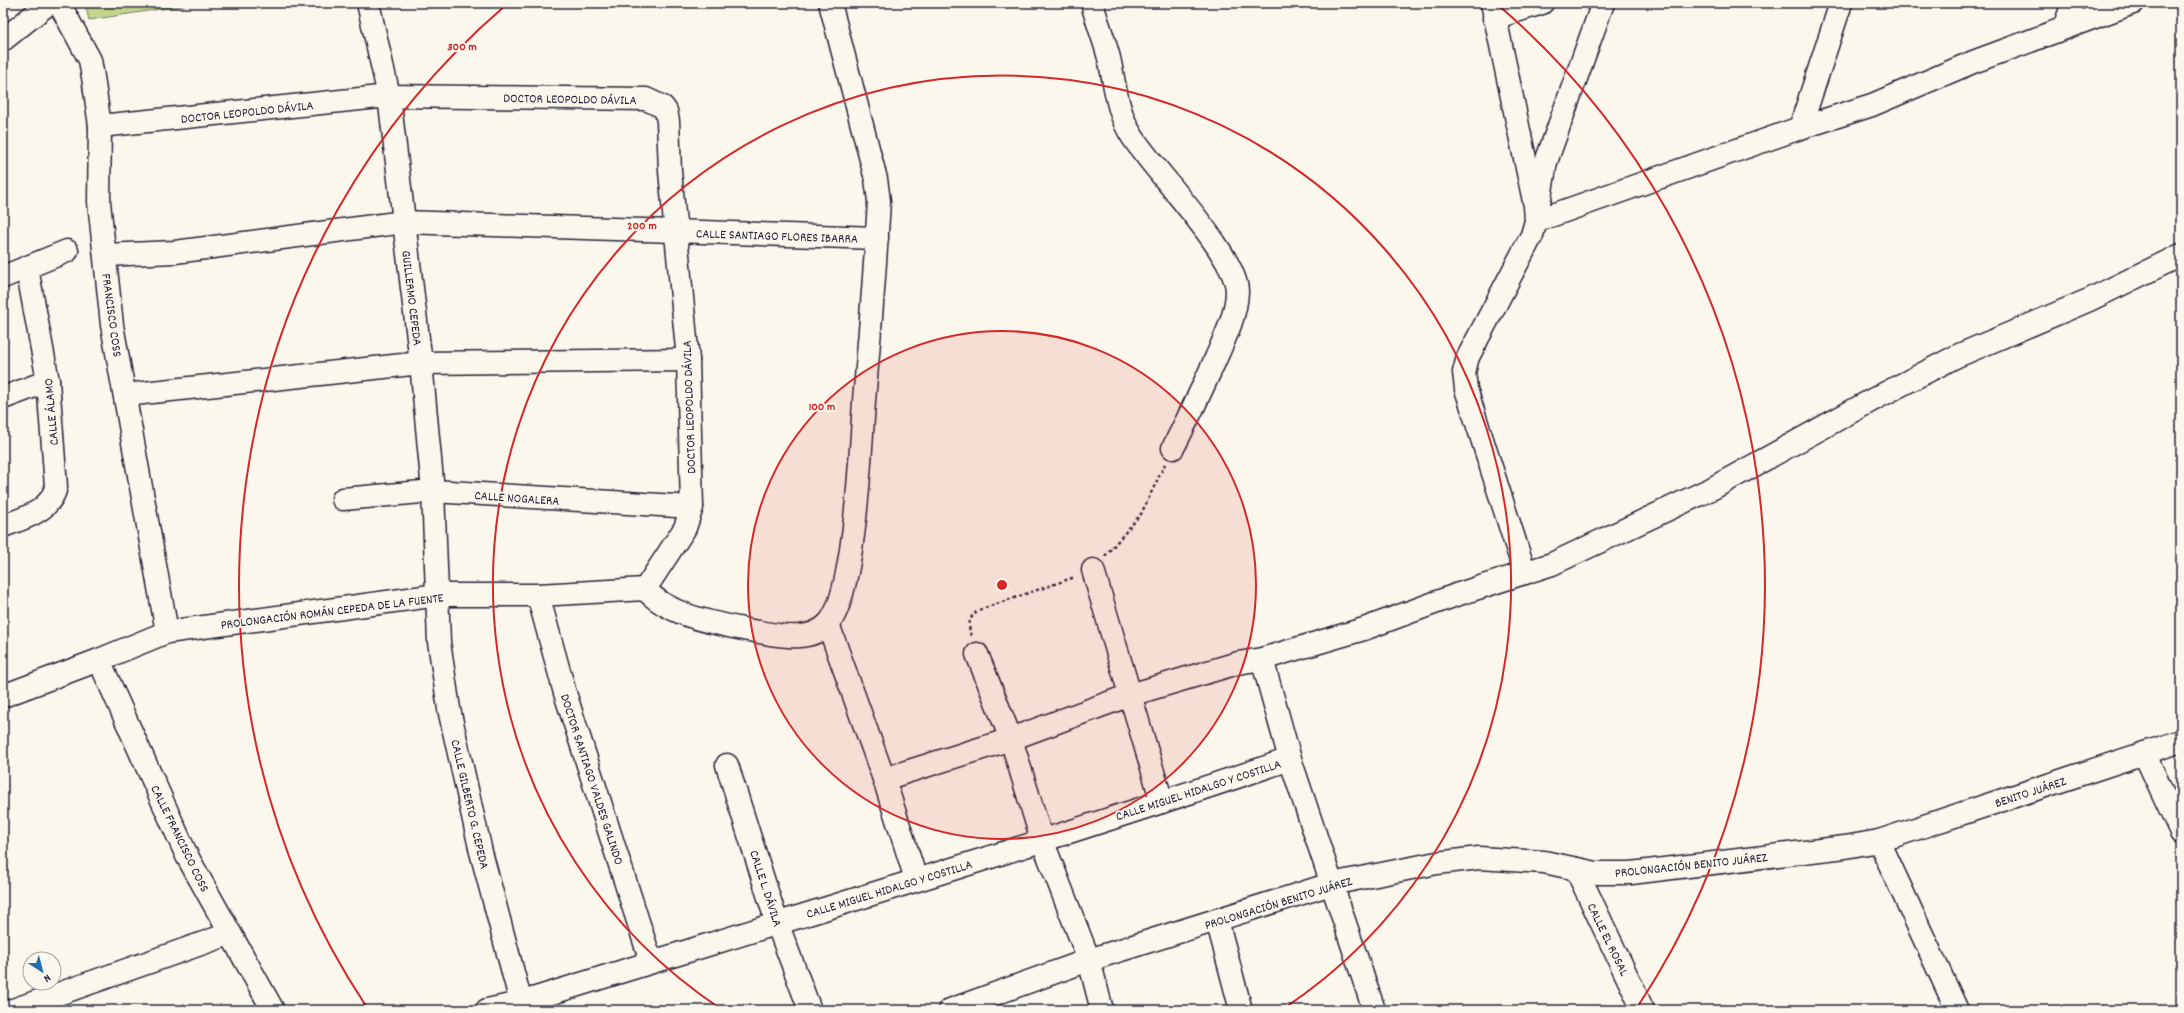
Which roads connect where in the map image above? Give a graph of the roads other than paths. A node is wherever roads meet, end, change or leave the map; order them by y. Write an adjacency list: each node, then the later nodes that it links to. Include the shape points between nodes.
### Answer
1 (49, 3): 13 (street)
2 (59, 3): 15 (street, FRANCISCO COSS, via 90,60)
3 (368, 3): 14 (street, GUILLERMO CEPEDA)
4 (830, 3): 20 (street, via 876,178 879,201)
5 (1092, 3): 31 (street, via 1126,127 1218,246 1237,291 1229,329)
6 (1542, 3): 11 (street)
7 (1603, 3): 17 (street, via 1546,162)
8 (1841, 3): 16 (street)
9 (2073, 3): 12 (street)
10 (2133, 3): 12 (street)
11 (1493, 10): 17 (street, via 1535,206)
12 (2064, 28): 16 (street, via 1973,62 1872,105)
13 (3, 40)
14 (389, 96): 15 (street, DOCTOR LEOPOLDO DÁVILA); 18 (street, GUILLERMO CEPEDA); 19 (street, DOCTOR LEOPOLDO DÁVILA, via 646,99 658,104 666,111 668,121)
15 (100, 126): 22 (street, FRANCISCO COSS, via 99,202)
16 (1800, 128): 17 (street)
17 (1536, 221): 37 (street, via 1532,235 1468,357 1464,372 1466,389)
18 (404, 222): 19 (street, CALLE SANTIAGO FLORES IBARRA); 22 (street, CALLE SANTIAGO FLORES IBARRA, via 175,252); 27 (street, GUILLERMO CEPEDA)
19 (676, 231): 20 (street, CALLE SANTIAGO FLORES IBARRA); 26 (street, DOCTOR LEOPOLDO DÁVILA)
20 (877, 238): 41 (street, via 856,508 842,595)
21 (67, 251): 24 (street)
22 (105, 255): 29 (street, FRANCISCO COSS, via 112,325)
23 (2181, 255): 37 (street, via 2090,300 1957,356 1874,398 1713,488 1596,545)
24 (27, 268): 25 (street); 28 (street, CALLE ÁLAMO)
25 (3, 277)
26 (688, 360): 27 (street); 34 (street, DOCTOR LEOPOLDO DÁVILA)
27 (421, 363): 29 (street); 32 (street, GUILLERMO CEPEDA)
28 (48, 381): 30 (street); 35 (street, CALLE ÁLAMO, via 56,488 54,496 32,515)
29 (125, 395): 42 (street, FRANCISCO COSS)
30 (3, 398)
31 (1173, 448)
32 (433, 491): 33 (street, CALLE NOGALERA); 34 (street, CALLE NOGALERA); 39 (street, GUILLERMO CEPEDA)
33 (343, 499)
34 (692, 507): 38 (street, DOCTOR LEOPOLDO DÁVILA, via 685,528)
35 (3, 526)
36 (1093, 570): 46 (street)
37 (1525, 573): 44 (street, via 1364,629)
38 (645, 589): 40 (street, PROLONGACIÓN ROMÁN CEPEDA DE LA FUENTE); 41 (street, via 654,599 667,606 732,627 777,635 801,636 818,632)
39 (438, 595): 40 (street, PROLONGACIÓN ROMÁN CEPEDA DE LA FUENTE); 42 (street, PROLONGACIÓN ROMÁN CEPEDA DE LA FUENTE); 66 (street, CALLE GILBERTO G. CEPEDA, via 439,642 449,709 481,852)
40 (538, 595): 65 (street, DOCTOR SANTIAGO VALDES GALINDO, via 565,694)
41 (828, 624): 53 (street)
42 (167, 632): 45 (street, PROLONGACIÓN ROMÁN CEPEDA DE LA FUENTE)
43 (977, 654): 48 (street)
44 (1262, 659): 46 (street, via 1238,663); 51 (street)
45 (99, 660): 47 (street, PROLONGACIÓN ROMÁN CEPEDA DE LA FUENTE); 63 (street, CALLE FRANCISCO COSS, via 187,856)
46 (1130, 695): 48 (street); 54 (street)
47 (3, 696)
48 (1011, 739): 53 (street); 56 (street)
49 (2181, 741): 50 (street, BENITO JUÁREZ)
50 (2144, 753): 55 (street); 57 (street, BENITO JUÁREZ)
51 (1290, 759): 54 (street, CALLE MIGUEL HIDALGO Y COSTILLA); 60 (street)
52 (727, 765): 62 (street, CALLE L. DÁVILA)
53 (884, 780): 59 (street)
54 (1162, 802): 56 (street, CALLE MIGUEL HIDALGO Y COSTILLA)
55 (2181, 832)
56 (1042, 840): 59 (street, CALLE MIGUEL HIDALGO Y COSTILLA); 64 (street)
57 (1879, 841): 58 (street, PROLONGACIÓN BENITO JUÁREZ, via 1631,873 1596,873); 76 (street)
58 (1576, 869): 60 (street, PROLONGACIÓN BENITO JUÁREZ, via 1544,862 1479,858 1437,863); 75 (street, CALLE EL ROSAL)
59 (916, 879): 62 (street, CALLE MIGUEL HIDALGO Y COSTILLA)
60 (1331, 884): 61 (street, PROLONGACIÓN BENITO JUÁREZ); 74 (street)
61 (1217, 920): 64 (street, PROLONGACIÓN BENITO JUÁREZ); 73 (street)
62 (777, 923): 65 (street, CALLE MIGUEL HIDALGO Y COSTILLA); 70 (street, CALLE L. DÁVILA)
63 (229, 934): 67 (street); 68 (street, CALLE FRANCISCO COSS)
64 (1089, 960): 71 (street, PROLONGACIÓN BENITO JUÁREZ); 72 (street)
65 (651, 962): 66 (street, CALLE MIGUEL HIDALGO Y COSTILLA)
66 (522, 1007): 69 (street, CALLE MIGUEL HIDALGO Y COSTILLA)
67 (13, 1010)
68 (273, 1010)
69 (487, 1010)
70 (810, 1010)
71 (953, 1010)
72 (1102, 1010)
73 (1241, 1010)
74 (1374, 1010)
75 (1643, 1010)
76 (1957, 1010)

